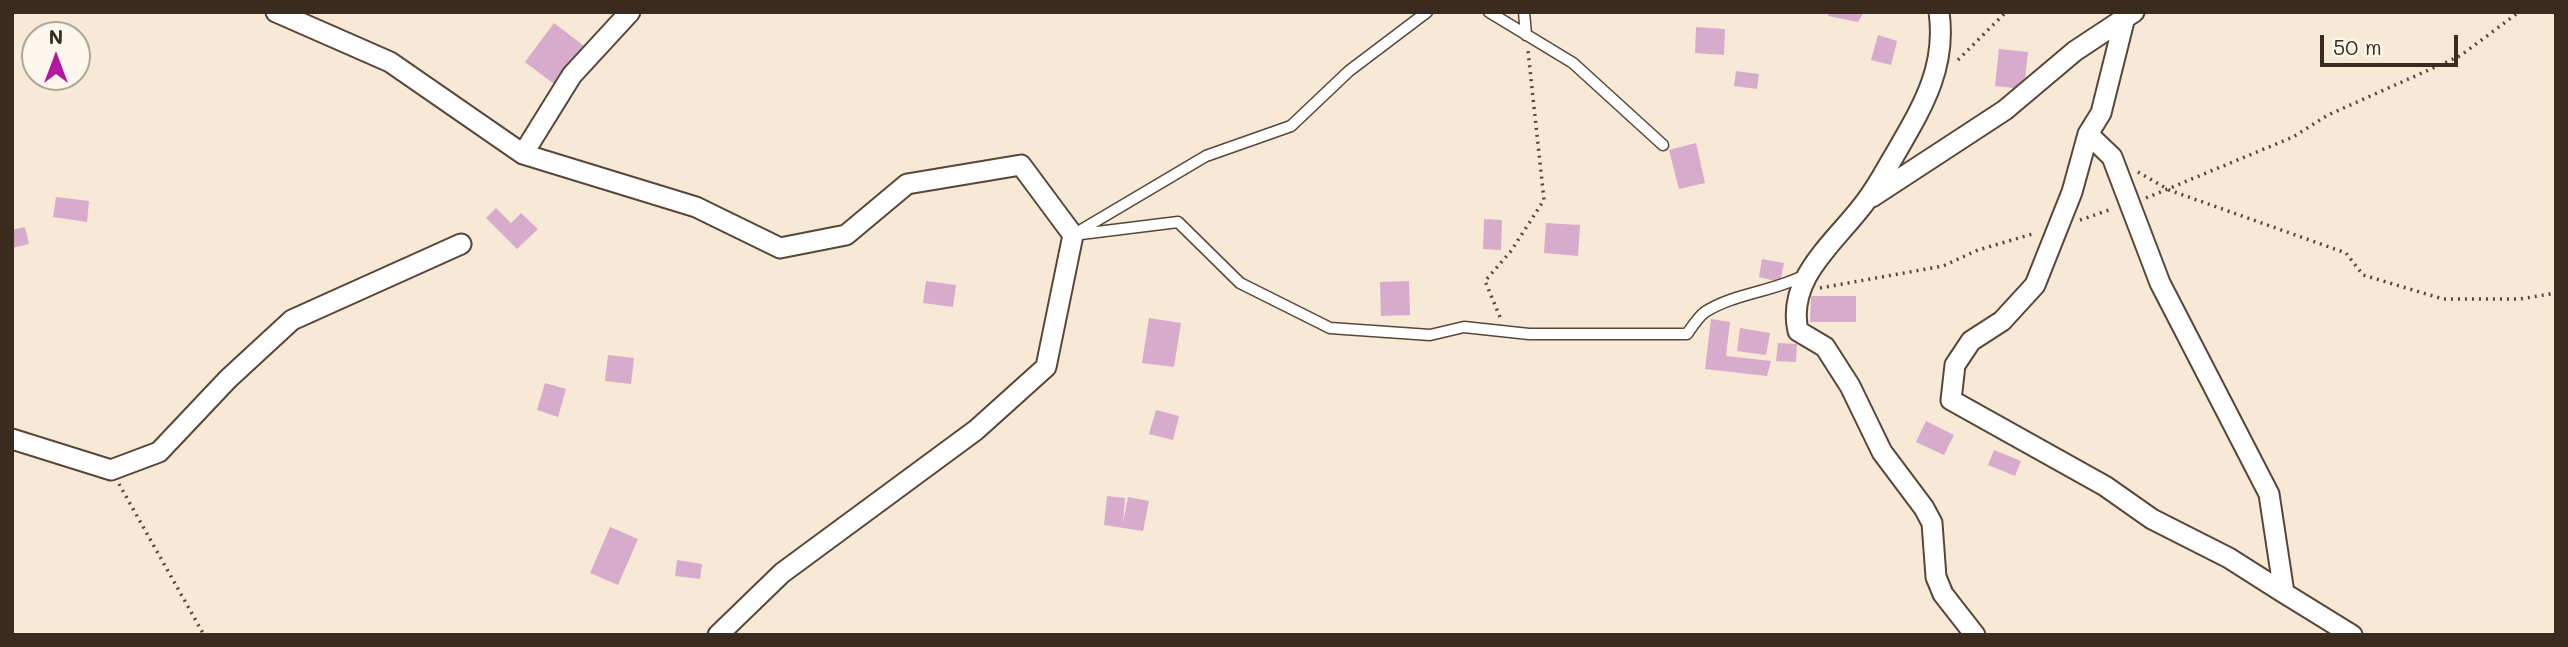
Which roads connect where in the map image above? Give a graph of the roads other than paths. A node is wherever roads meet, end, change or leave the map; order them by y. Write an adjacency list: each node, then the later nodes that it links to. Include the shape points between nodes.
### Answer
1 (276, 12): 11 (street, via 390,61)
2 (630, 12): 11 (street, via 572,75)
3 (1427, 12): 13 (lane, via 1349,71 1292,126 1206,156)
4 (1489, 12): 8 (lane)
5 (1524, 12): 8 (lane)
6 (1939, 12): 12 (street, via 1942,35 1929,96)
7 (2129, 17): 9 (street, via 2101,113); 12 (street, via 2075,51 2006,110)
8 (1526, 35): 10 (lane, via 1573,63)
9 (2088, 134): 17 (street, via 2112,157 2160,283 2269,494); 17 (street, via 2035,285 2002,321 1971,341 1955,365 1951,400)
10 (1662, 145)
11 (523, 154): 13 (street, via 696,207 780,248 846,235 907,184 1021,165)
12 (1868, 200): 15 (street)
13 (1073, 235): 15 (lane, via 1178,222 1240,283 1330,328 1430,335 1464,327 1507,332 1687,334 1704,313 1744,296); 18 (street, via 1046,368 976,430 782,573)
14 (461, 244): 16 (street, via 292,320 159,452 111,470)
15 (1803, 283): 19 (street, via 1794,313 1798,331 1825,347 1882,452 1924,508 1932,523 1936,577 1943,594)
16 (12, 439)
17 (2284, 593): 20 (street)
18 (718, 635)
19 (1975, 635)
20 (2352, 635)

